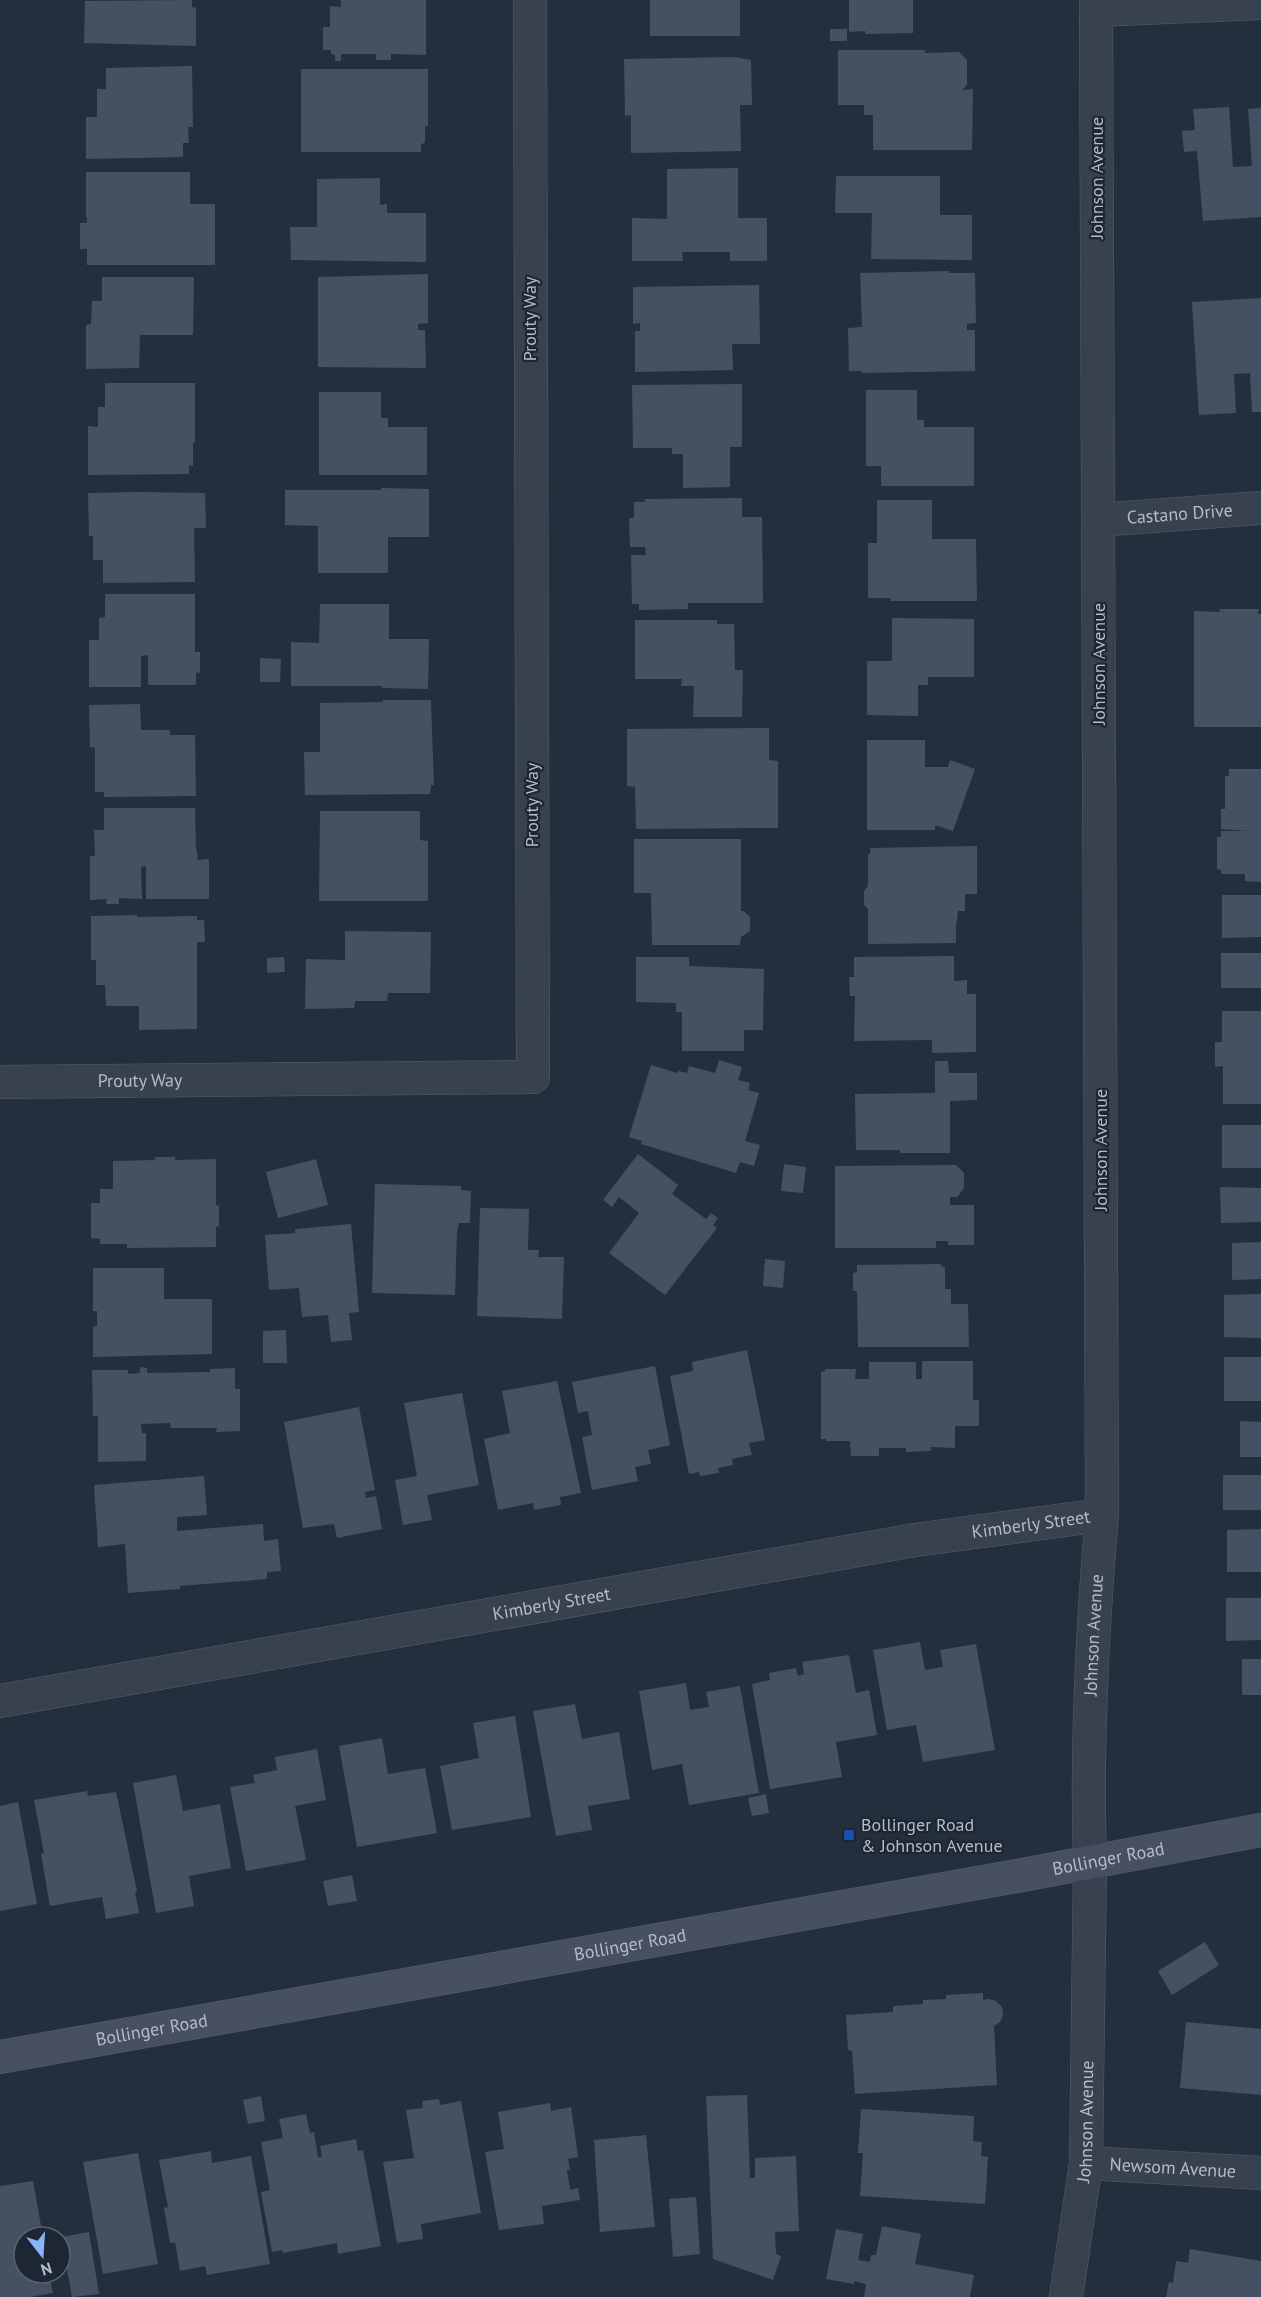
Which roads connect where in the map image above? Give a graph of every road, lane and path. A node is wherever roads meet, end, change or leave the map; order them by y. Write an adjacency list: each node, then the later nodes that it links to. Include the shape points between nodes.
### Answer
1 (530, 0): 6 (street, Prouty Way, via 533,1077)
2 (1261, 3): 3 (street)
3 (1096, 5): 5 (street, Johnson Avenue)
4 (1261, 508): 5 (street, Castano Drive)
5 (1098, 520): 7 (street, Johnson Avenue)
6 (0, 1082)
7 (1102, 1515): 8 (street, Kimberly Street, via 903,1542); 10 (street, Johnson Avenue, via 1092,1643)
8 (0, 1701)
9 (1261, 1830): 10 (main road, Bollinger Road)
10 (1090, 1863): 11 (main road, Bollinger Road); 12 (street, Johnson Avenue)
11 (0, 2058)
12 (1086, 2163): 13 (street, Newsom Avenue); 14 (street, Johnson Avenue)
13 (1261, 2173)
14 (1066, 2297)

